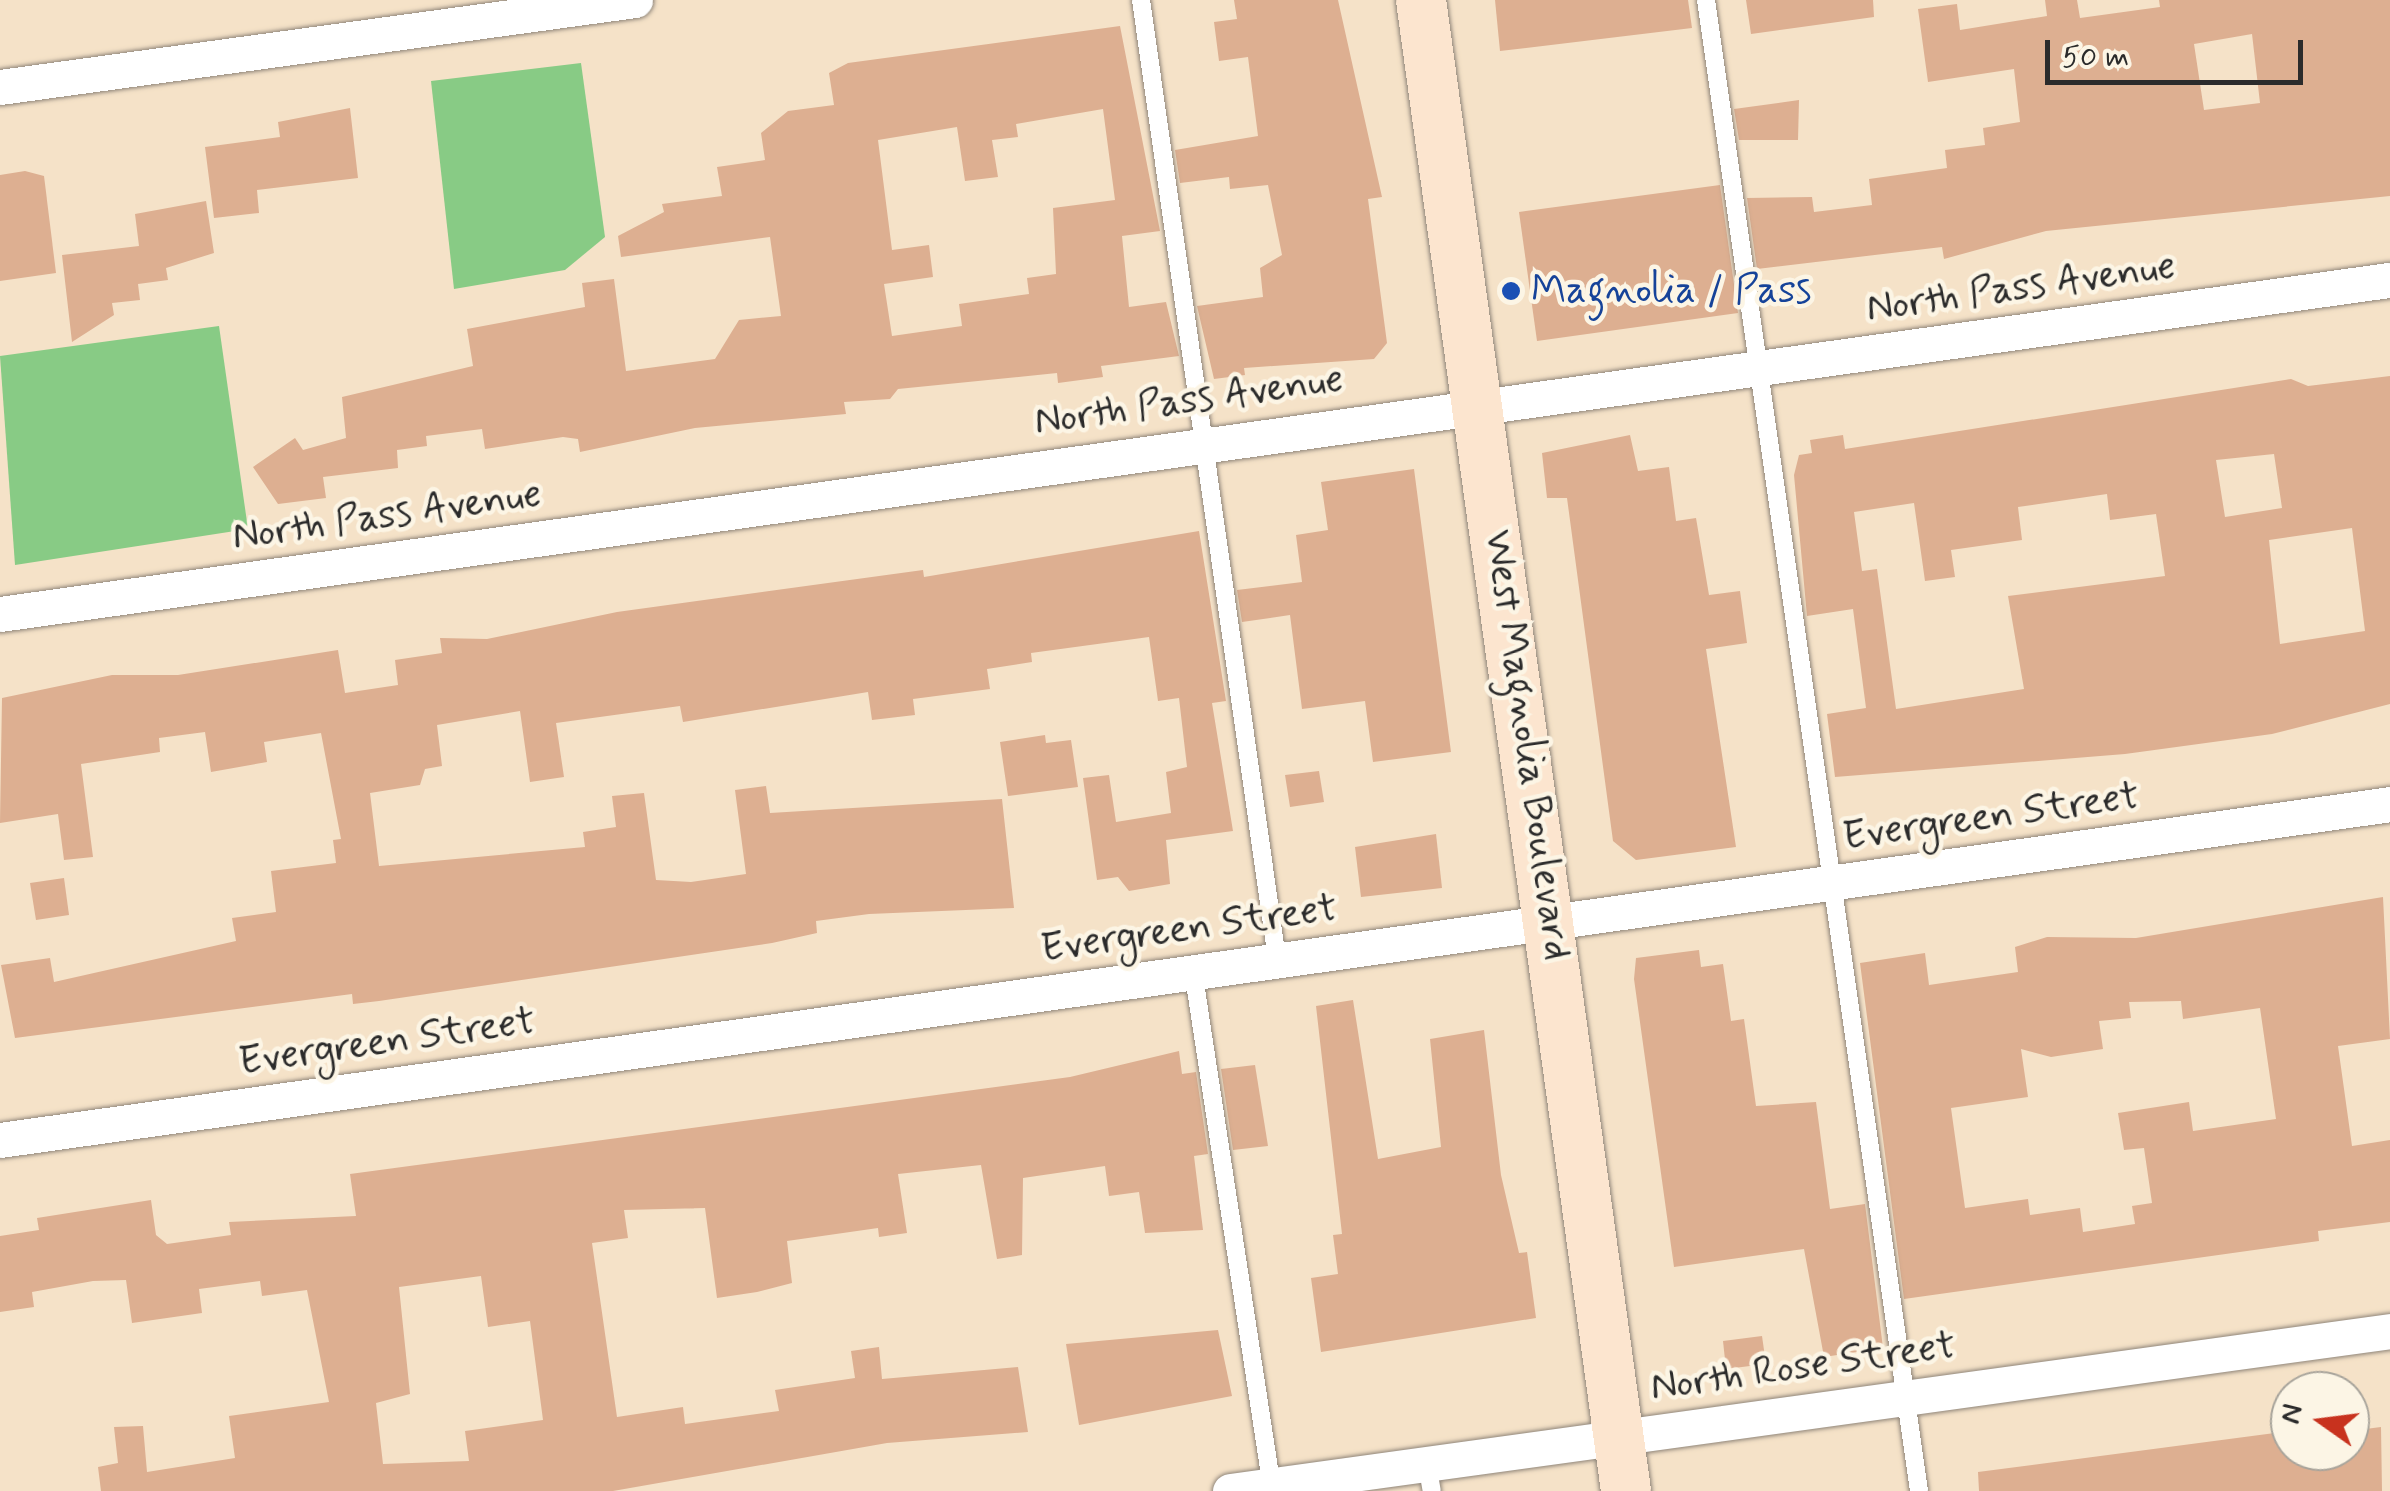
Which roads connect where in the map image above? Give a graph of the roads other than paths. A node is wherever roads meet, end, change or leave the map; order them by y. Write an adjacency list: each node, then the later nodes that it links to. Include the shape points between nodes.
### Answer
1 (635, 0): 5 (street)
2 (1142, 0): 9 (lane)
3 (1422, 0): 8 (main road, West Magnolia Boulevard)
4 (1706, 0): 7 (lane)
5 (0, 87)
6 (2390, 280): 7 (street, North Pass Avenue)
7 (1761, 368): 8 (street, North Pass Avenue); 12 (lane)
8 (1479, 404): 9 (street, North Pass Avenue); 13 (main road, West Magnolia Boulevard)
9 (1205, 443): 10 (street, North Pass Avenue); 14 (lane)
10 (0, 614)
11 (2390, 804): 12 (street, Evergreen Street)
12 (1838, 881): 13 (street, Evergreen Street); 18 (lane)
13 (1552, 923): 14 (street, Evergreen Street); 19 (main road, West Magnolia Boulevard)
14 (1277, 960): 15 (street, Evergreen Street)
15 (1194, 970): 16 (street, Evergreen Street); 21 (lane)
16 (0, 1140)
17 (2390, 1331): 18 (street, North Rose Street)
18 (1906, 1393): 19 (street, North Rose Street); 24 (lane)
19 (1618, 1437): 20 (street, North Rose Street); 23 (main road, West Magnolia Boulevard)
20 (1430, 1477): 21 (street, North Rose Street)
21 (1272, 1488): 22 (street, North Rose Street)
22 (1230, 1491)
23 (1626, 1491)
24 (1919, 1491)

